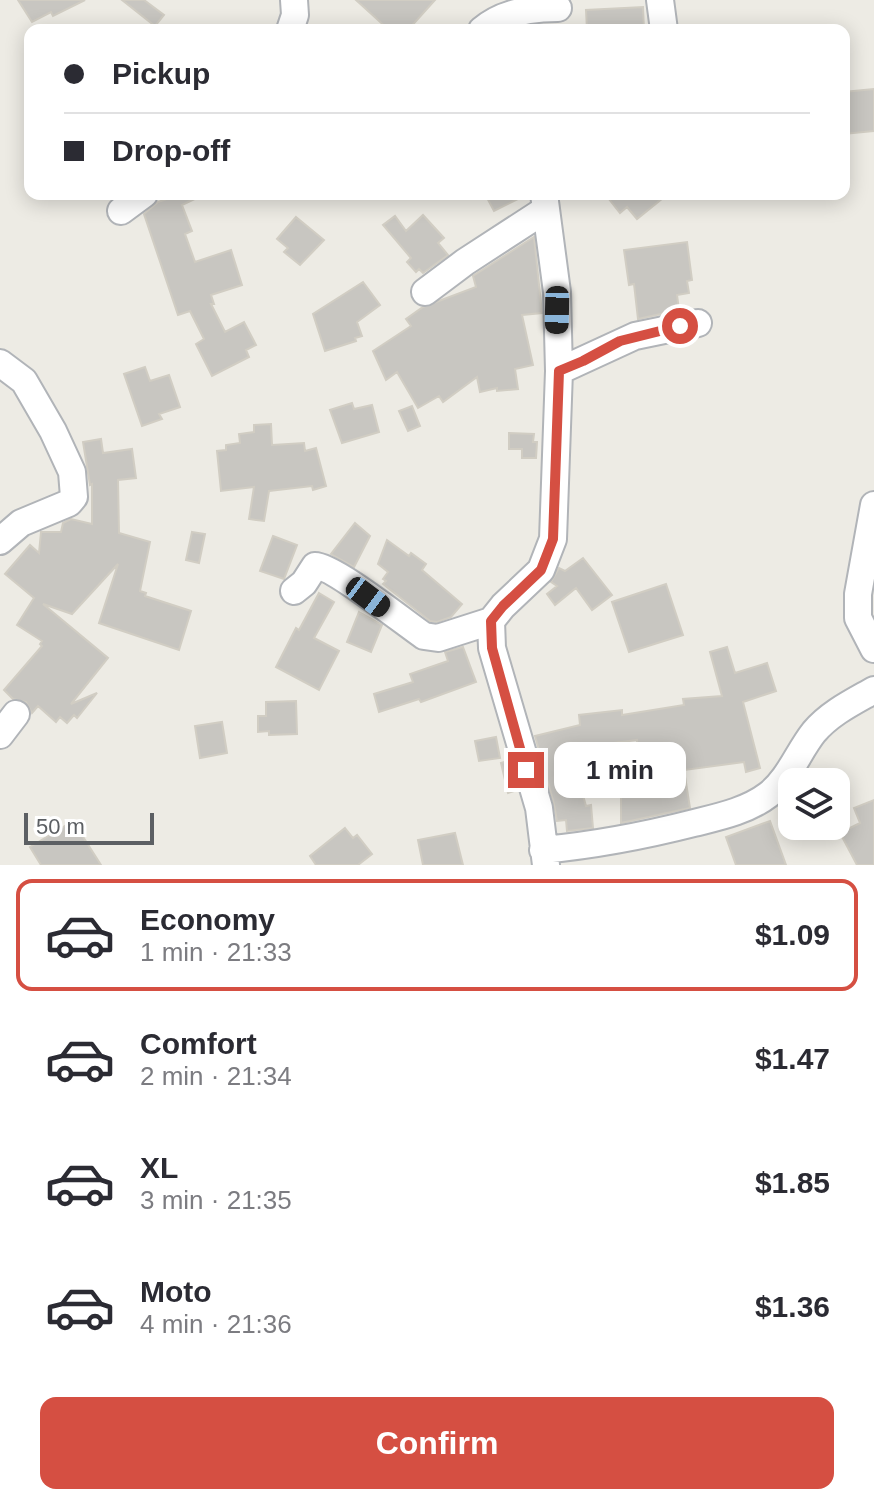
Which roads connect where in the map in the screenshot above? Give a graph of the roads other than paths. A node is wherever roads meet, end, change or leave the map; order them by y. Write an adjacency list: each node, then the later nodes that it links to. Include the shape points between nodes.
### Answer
1 (294, 0): 4 (street)
2 (660, 0): 6 (street)
3 (557, 13): 5 (street, via 509,15)
4 (292, 24)
5 (489, 24)
6 (663, 24)
7 (136, 200): 9 (street)
8 (544, 202): 10 (street); 13 (street, via 557,292)
9 (121, 211)
10 (425, 292)
11 (698, 323): 13 (street, via 635,336)
12 (0, 363): 15 (street, via 24,381 53,431 72,472 74,497 21,523)
13 (559, 371): 17 (street, via 553,539 541,570)
14 (874, 505): 18 (street, via 858,618)
15 (0, 541)
16 (294, 591): 17 (street, via 318,565 424,636 438,638)
17 (491, 621): 22 (street, via 492,648 539,808)
18 (874, 649)
19 (874, 690): 22 (street, via 827,718 782,781 754,803 721,816)
20 (16, 714): 21 (street)
21 (0, 735)
22 (545, 858)

